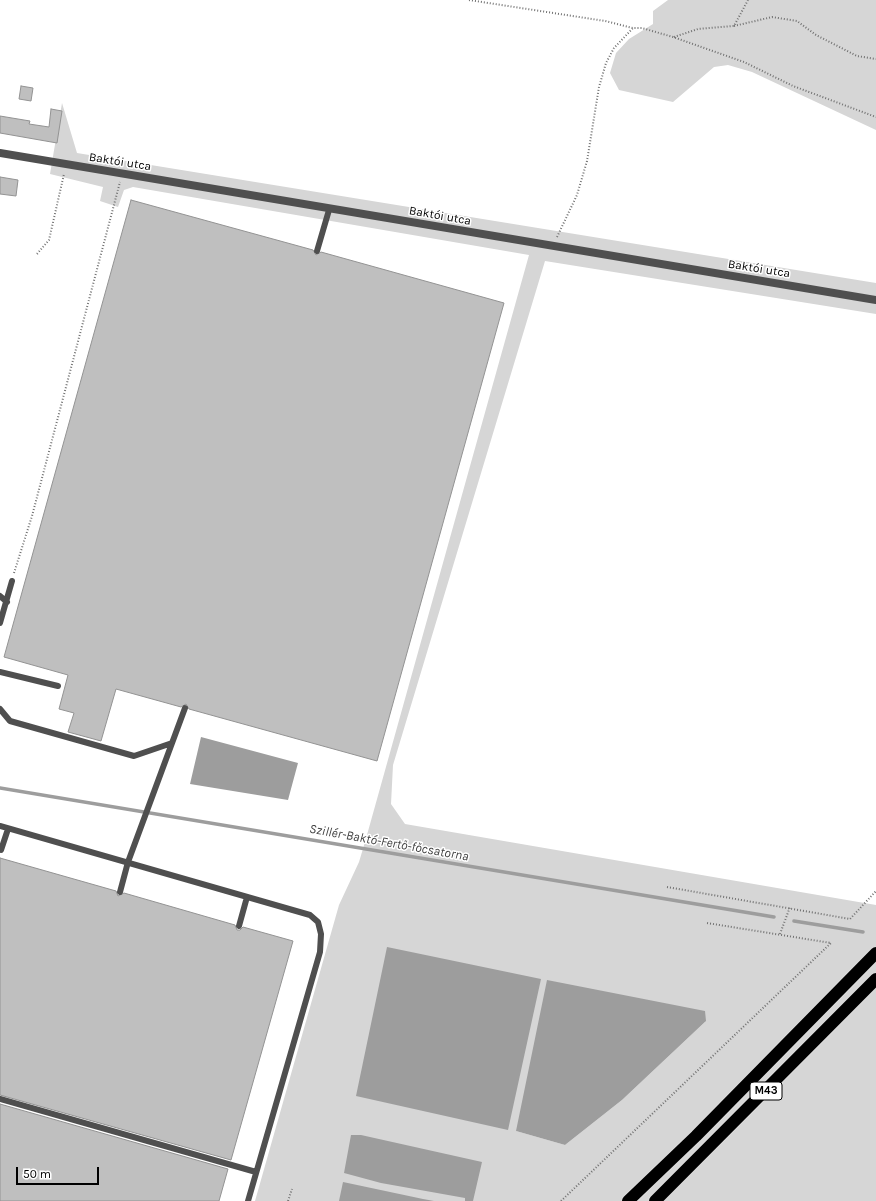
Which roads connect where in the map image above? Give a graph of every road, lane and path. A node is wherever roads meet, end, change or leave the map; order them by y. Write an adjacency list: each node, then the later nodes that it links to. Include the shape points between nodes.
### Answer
1 (469, 0): 4 (path)
2 (748, 0): 3 (path)
3 (734, 26): 5 (path, via 698,29); 6 (path, via 772,17 797,21 816,35 857,56)
4 (633, 28): 5 (path); 12 (path, via 614,48 606,63 599,87 587,161 571,211 560,229)
5 (673, 37): 7 (path, via 744,62 793,86)
6 (876, 59)
7 (876, 117)
8 (0, 153): 9 (street, Baktói utca)
9 (67, 165): 10 (street, Baktói utca); 14 (path, via 49,240)
10 (122, 175): 11 (street, Baktói utca); 16 (path, via 32,516)
11 (330, 210): 12 (street, Baktói utca); 13 (lane)
12 (554, 248): 15 (street, Baktói utca)
13 (317, 251)
14 (37, 254)
15 (876, 300)
16 (12, 581): 18 (lane)
17 (0, 596): 18 (lane)
18 (6, 602): 19 (lane)
19 (0, 623)
20 (0, 672): 21 (lane)
21 (58, 686)
22 (185, 708): 24 (lane)
23 (0, 709): 24 (lane, via 10,721 134,756)
24 (172, 743): 28 (lane)
25 (0, 826): 26 (lane)
26 (8, 828): 27 (lane); 28 (lane)
27 (1, 850)
28 (128, 862): 31 (lane); 32 (lane)
29 (667, 887): 33 (path)
30 (876, 891): 33 (path, via 850,919)
31 (120, 892)
32 (247, 897): 35 (lane); 40 (lane, via 310,915 318,922 321,934 320,952)
33 (790, 907): 36 (path)
34 (707, 923): 36 (path)
35 (239, 926)
36 (780, 934): 44 (path, via 831,943)
37 (876, 953): 45 (highway, M43)
38 (876, 979): 46 (highway, M43)
39 (0, 1099): 40 (lane)
40 (256, 1172): 42 (lane)
41 (292, 1189): 43 (path)
42 (248, 1201)
43 (288, 1201)
44 (561, 1201)
45 (628, 1201)
46 (655, 1201)

